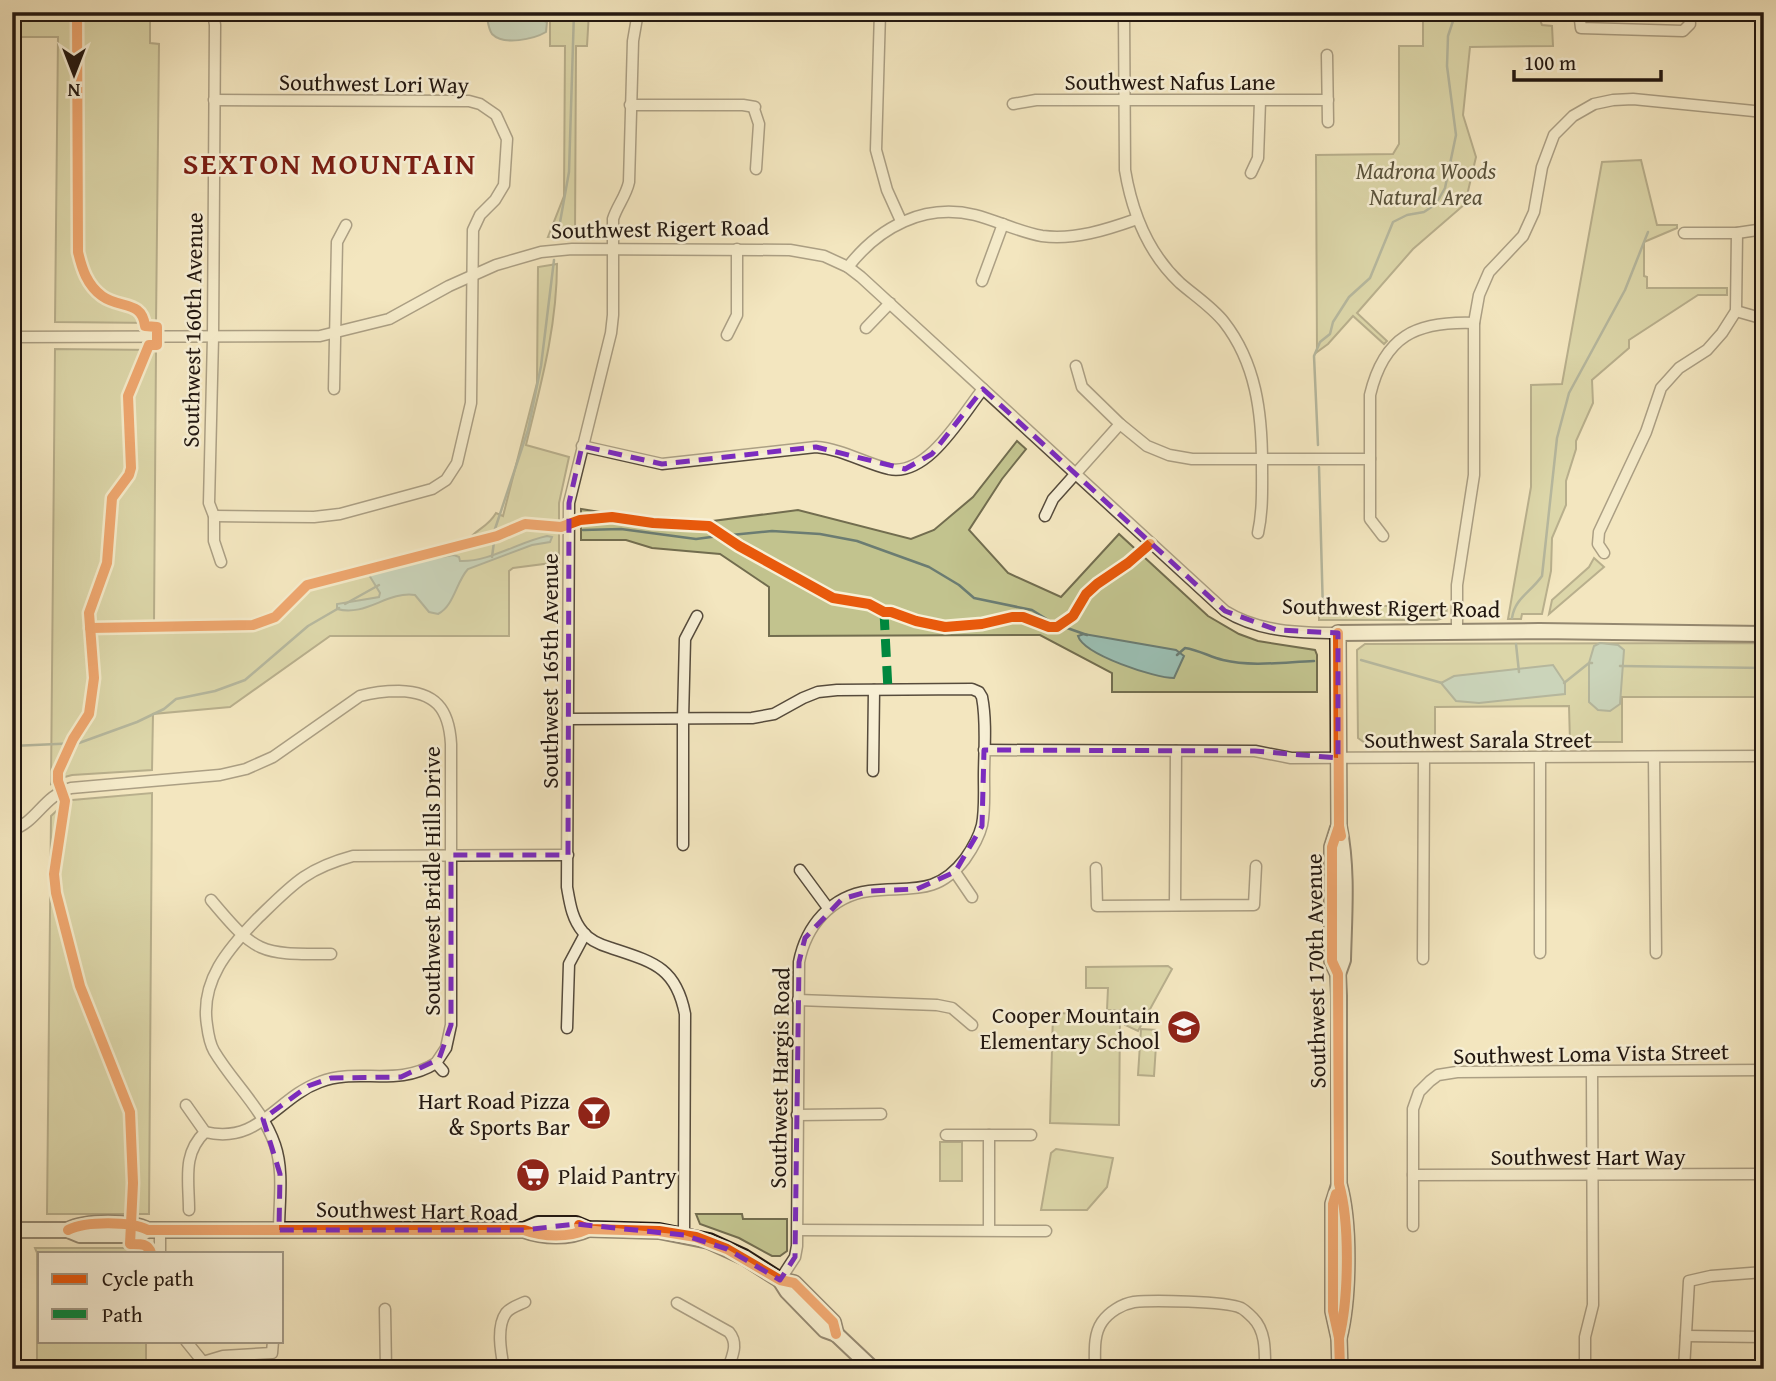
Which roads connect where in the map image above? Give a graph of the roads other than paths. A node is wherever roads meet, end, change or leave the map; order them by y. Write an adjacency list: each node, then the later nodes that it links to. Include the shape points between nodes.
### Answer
1 (213, 12): 8 (street, Southwest 160th Avenue)
2 (638, 12): 12 (street, Southwest 165th Avenue)
3 (880, 12): 19 (street, via 876,150)
4 (1124, 12): 10 (street)
5 (1579, 12): 6 (street, via 1581,28 1683,31 1690,24)
6 (1689, 12)
7 (1327, 55): 9 (street)
8 (214, 100): 28 (street, Southwest Lori Way, via 470,101 489,109 505,130 506,171 504,185 473,230); 38 (street, Southwest 160th Avenue)
9 (1328, 100): 11 (street, Southwest Nafus Lane); 15 (street)
10 (1124, 101): 11 (street, Southwest Nafus Lane); 13 (street, Southwest Nafus Lane); 18 (street, via 1125,170)
11 (1260, 101): 17 (street, via 1258,158)
12 (630, 104): 16 (street, via 754,108 759,124); 25 (street, Southwest 165th Avenue, via 629,183 613,219)
13 (1013, 104)
14 (1764, 112): 33 (street, via 1633,99 1594,104 1573,116 1554,135 1542,167 1534,212 1522,236 1489,272)
15 (1328, 122)
16 (756, 169)
17 (1251, 173)
18 (1137, 219): 20 (street, via 1102,232 1070,236 1035,234); 44 (street, via 1159,258 1224,322 1239,347 1259,403)
19 (901, 221): 20 (street, via 955,212); 27 (street, via 874,239)
20 (1003, 224): 29 (street)
21 (346, 225): 35 (street, via 337,242)
22 (1764, 229): 24 (street)
23 (1684, 233): 24 (street)
24 (1737, 233): 31 (street)
25 (613, 248): 26 (street, Southwest Rigert Road); 28 (street, Southwest Rigert Road, via 541,252); 43 (street, Southwest 165th Avenue, via 611,333)
26 (737, 249): 27 (street, Southwest Rigert Road, via 806,251); 36 (street, via 737,315)
27 (848, 267): 30 (street, Southwest Rigert Road)
28 (471, 275): 35 (street, Southwest Rigert Road, via 389,319); 47 (street, Southwest Lori Way, via 471,403 457,463 446,480 432,489 340,514)
29 (982, 281)
30 (890, 303): 34 (street); 40 (street, Southwest Rigert Road)
31 (1736, 311): 32 (street); 51 (street, via 1707,350 1679,368 1661,388 1646,432 1599,532 1598,544)
32 (1764, 319)
33 (1474, 323): 45 (street, via 1432,323 1410,332 1382,359 1370,395); 54 (street, via 1474,475 1457,585)
34 (866, 328)
35 (334, 334): 38 (street, Southwest Rigert Road); 41 (street)
36 (727, 335)
37 (12, 337): 38 (street, Southwest Rigert Road)
38 (213, 337): 47 (street, Southwest 160th Avenue, via 209,503)
39 (1076, 366): 42 (street, via 1082,387)
40 (983, 389): 43 (street, via 932,454 905,469 816,447 662,464); 46 (street, Southwest Rigert Road)
41 (334, 390)
42 (1120, 424): 44 (street, via 1147,446 1169,455); 46 (street)
43 (582, 446): 59 (street, Southwest 165th Avenue, via 569,503)
44 (1262, 459): 45 (street); 49 (street)
45 (1370, 459): 50 (street, via 1370,519)
46 (1075, 474): 48 (street); 55 (street, Southwest Rigert Road, via 1214,603 1235,617 1278,630)
47 (214, 516): 52 (street, Southwest 160th Avenue, via 214,541)
48 (1045, 516)
49 (1258, 533)
50 (1383, 536)
51 (1604, 553)
52 (221, 562)
53 (697, 617): 58 (street, via 685,639)
54 (1457, 632): 55 (main road, Southwest Rigert Road); 56 (main road, Southwest Rigert Road)
55 (1338, 633): 64 (main road, Southwest 170th Avenue)
56 (1764, 634)
57 (874, 690): 58 (street, via 818,692 752,718); 60 (street, via 979,692 984,706); 67 (street)
58 (682, 718): 59 (street); 69 (street)
59 (568, 719): 71 (street, Southwest 165th Avenue)
60 (984, 750): 61 (street, Southwest Sarala Street); 75 (street, via 982,826)
61 (1176, 751): 64 (street, Southwest Sarala Street); 78 (street)
62 (1764, 756): 63 (street, Southwest Sarala Street)
63 (1654, 757): 66 (street, Southwest Sarala Street); 84 (street)
64 (1338, 758): 65 (street, Southwest Sarala Street); 128 (main road, Southwest 170th Avenue, via 1344,870 1343,960 1338,974 1339,1184 1345,1204 1346,1284)
65 (1424, 758): 66 (street, Southwest Sarala Street); 85 (street)
66 (1540, 758): 83 (street)
67 (873, 771)
68 (12, 830): 70 (street, Southwest Bridle Hills Drive, via 62,791 246,769 273,757 360,696 376,691 419,692 444,712 450,726)
69 (683, 845)
70 (451, 855): 71 (street); 81 (street, via 353,856 314,869 294,882); 94 (street, Southwest Bridle Hills Drive, via 451,1025 439,1067 401,1077 331,1078 309,1086)
71 (568, 855): 80 (street, Southwest 165th Avenue, via 570,907)
72 (1255, 866): 78 (street, via 1254,905)
73 (1096, 869): 78 (street, via 1097,906)
74 (800, 870): 79 (street)
75 (955, 872): 76 (street); 79 (street, Southwest Hargis Road, via 917,890 855,894)
76 (972, 897)
77 (211, 900): 81 (street)
78 (1175, 905)
79 (828, 908): 86 (street, Southwest Hargis Road, via 805,938)
80 (584, 934): 88 (street, via 569,964); 110 (street, via 661,967 682,995)
81 (241, 936): 82 (street, via 259,948 281,954); 94 (street, via 213,975 205,1014 213,1049)
82 (331, 954)
83 (1540, 954)
84 (1656, 954)
85 (1423, 959)
86 (798, 1000): 87 (street, via 937,1005 952,1009); 93 (street, Southwest Hargis Road)
87 (972, 1025)
88 (567, 1028)
89 (1764, 1070): 90 (street, Southwest Loma Vista Street)
90 (1592, 1071): 100 (street, Southwest Loma Vista Street, via 1438,1075 1423,1086 1413,1109); 101 (street)
91 (186, 1104): 95 (street)
92 (881, 1114): 93 (street)
93 (797, 1115): 107 (street, Southwest Hargis Road)
94 (263, 1119): 95 (street, Southwest Bridle Hills Drive, via 242,1133); 106 (street, via 276,1146)
95 (205, 1132): 102 (street, via 189,1155)
96 (946, 1135): 97 (street)
97 (989, 1135): 98 (street); 108 (street)
98 (1031, 1135)
99 (1764, 1174): 101 (street, Southwest Hart Way)
100 (1413, 1175): 101 (street, Southwest Hart Way); 103 (street)
101 (1591, 1176): 129 (street, via 1593,1306 1585,1337)
102 (189, 1210)
103 (1413, 1226)
104 (12, 1230): 105 (main road, Southwest Hart Road, via 138,1225)
105 (154, 1230): 106 (main road, Southwest Hart Road); 111 (street)
106 (279, 1230): 110 (main road, Southwest Hart Road, via 524,1230 538,1224 576,1224 588,1229)
107 (797, 1230): 108 (street); 113 (street, Southwest Hargis Road, via 794,1257)
108 (989, 1230): 109 (street)
109 (1046, 1231)
110 (684, 1234): 113 (main road, Southwest Hart Road, via 727,1249)
111 (160, 1252)
112 (1764, 1272): 117 (street, via 1689,1282)
113 (780, 1280): 122 (main road, Southwest Hart Road)
114 (525, 1302): 124 (street, via 502,1320)
115 (677, 1303): 125 (street, via 733,1337)
116 (385, 1309): 123 (street)
117 (1686, 1336): 118 (street); 130 (street)
118 (1764, 1337)
119 (187, 1342): 121 (street)
120 (272, 1342): 121 (street, via 272,1353 223,1356)
121 (204, 1365)
122 (863, 1365)
123 (386, 1369)
124 (504, 1369)
125 (728, 1369)
126 (1095, 1369): 127 (street, via 1096,1336 1102,1322 1116,1309 1133,1302 1217,1302 1241,1308 1255,1319 1265,1343)
127 (1265, 1369)
128 (1340, 1369)
129 (1585, 1369)
130 (1684, 1369)

